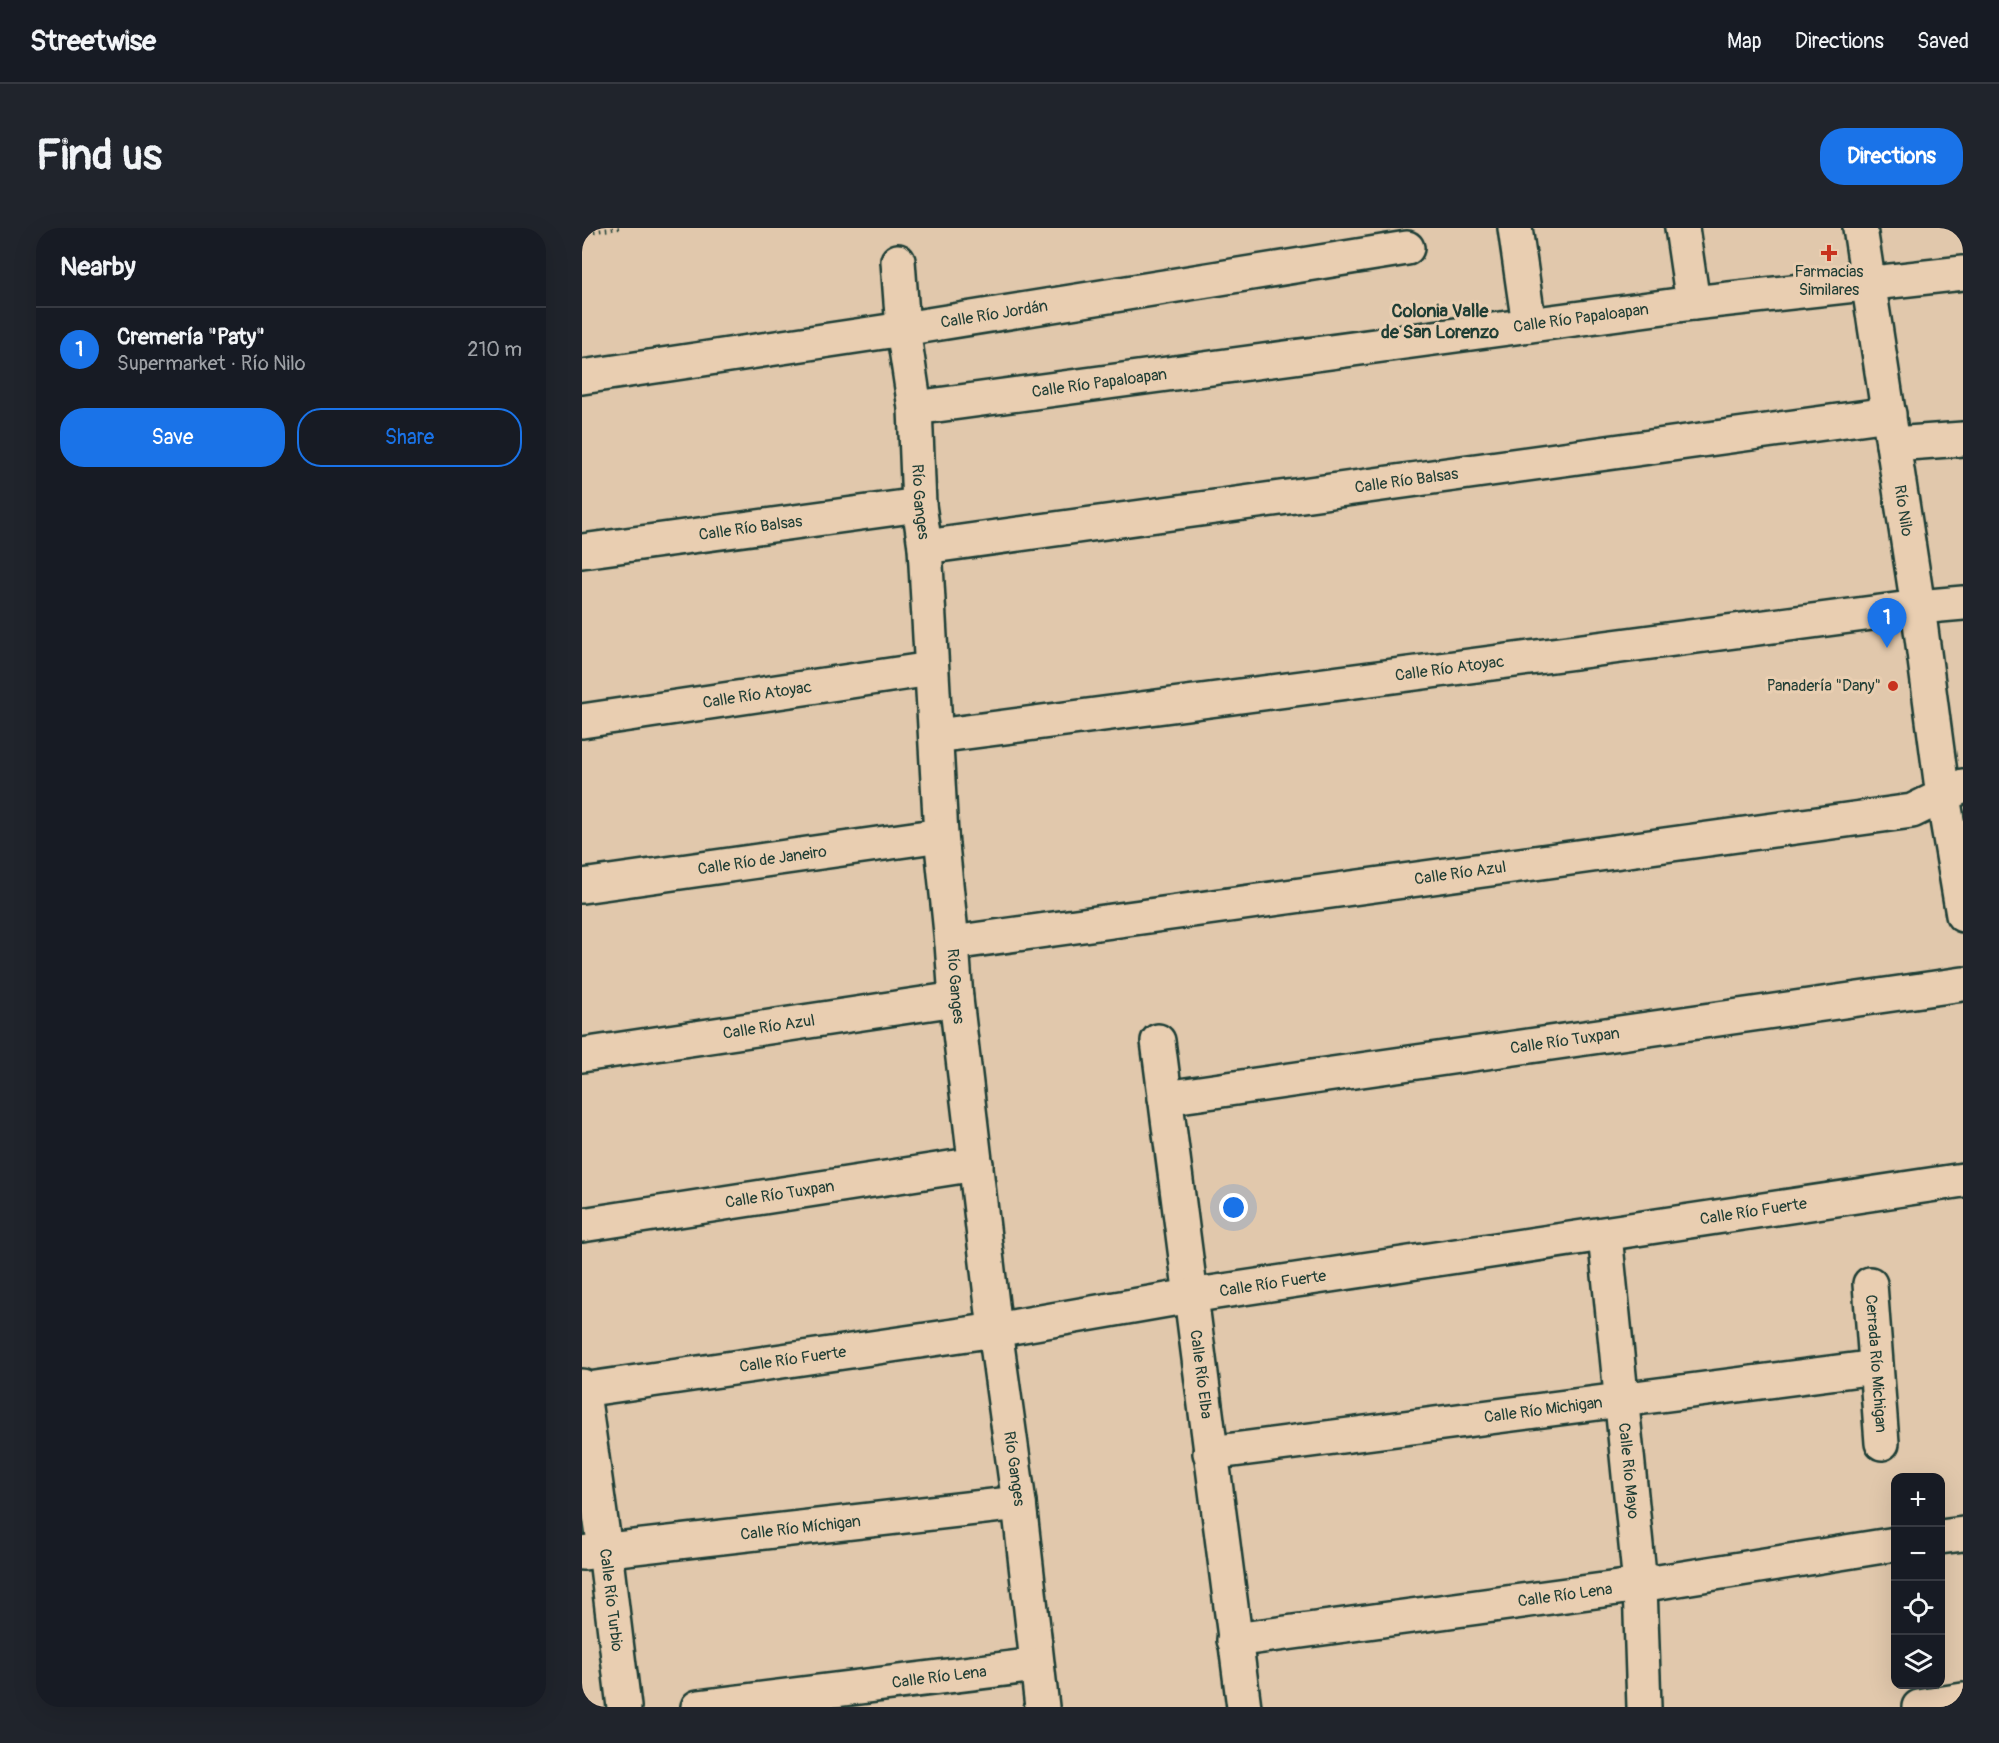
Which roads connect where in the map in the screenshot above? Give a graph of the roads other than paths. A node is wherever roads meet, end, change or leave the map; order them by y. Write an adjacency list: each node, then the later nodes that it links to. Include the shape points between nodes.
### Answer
1 (1515, 228): 9 (street)
2 (1682, 228): 8 (street)
3 (1860, 228): 7 (street, Río Nilo)
4 (1407, 248): 10 (street, Calle Río Jordán)
5 (898, 261): 10 (street, Río Ganges)
6 (1963, 273): 7 (street, Calle Río Papaloapan)
7 (1869, 282): 8 (street, Calle Río Papaloapan); 13 (street, Río Nilo)
8 (1693, 303): 9 (street, Calle Río Papaloapan)
9 (1529, 325): 12 (street, Calle Río Papaloapan)
10 (903, 329): 11 (street, Calle Río Jordán); 12 (street, Río Ganges)
11 (582, 377)
12 (915, 408): 15 (street, Río Ganges)
13 (1891, 429): 14 (street, Calle Río Balsas); 16 (street, Calle Río Balsas); 19 (street, Río Nilo)
14 (1963, 439)
15 (919, 505): 16 (street, Río Ganges); 17 (street, Calle Río Balsas)
16 (925, 547): 20 (street, Río Ganges)
17 (582, 550)
18 (1963, 603): 19 (street, Calle Río Atoyac)
19 (1918, 607): 22 (street, Calle Río Atoyac); 23 (street, Río Nilo)
20 (931, 669): 21 (street, Calle Río Atoyac); 22 (street, Río Ganges)
21 (582, 721)
22 (936, 736): 24 (street, Río Ganges)
23 (1953, 791): 26 (street, Río Nilo); 27 (street, Calle Río Azul, via 1912,810)
24 (941, 835): 25 (street, Calle Río de Janeiro); 27 (street, Río Ganges)
25 (582, 886)
26 (1963, 915)
27 (952, 943): 29 (street, Río Ganges)
28 (1963, 984): 32 (street, Calle Río Tuxpan)
29 (956, 999): 31 (street, Calle Río Azul); 33 (street, Río Ganges)
30 (1158, 1041): 32 (street, Calle Río Elba)
31 (582, 1054)
32 (1165, 1098): 38 (street, Calle Río Elba)
33 (976, 1164): 35 (street, Calle Río Tuxpan); 39 (street, Río Ganges)
34 (1963, 1180): 36 (street, Calle Río Fuerte)
35 (582, 1224)
36 (1605, 1235): 38 (street, Calle Río Fuerte); 42 (street, Calle Río Mayo)
37 (1870, 1284): 40 (street, Cerrada Río Michigan)
38 (1190, 1296): 39 (street, Calle Río Fuerte); 44 (street, Calle Río Elba)
39 (995, 1330): 41 (street, Calle Río Fuerte); 45 (street, Río Ganges)
40 (1876, 1367): 42 (street, Calle Río Michigan); 43 (street, Cerrada Río Michigan)
41 (582, 1389): 49 (street, Calle Río Turbio)
42 (1622, 1400): 44 (street, Calle Río Michigan); 50 (street, Calle Río Mayo)
43 (1882, 1443)
44 (1210, 1453): 51 (street, Calle Río Elba)
45 (1019, 1503): 49 (street, Calle Río Míchigan); 52 (street, Río Ganges)
46 (1963, 1534): 47 (street)
47 (1945, 1536)
48 (1891, 1545): 50 (street, Calle Río Lena)
49 (594, 1551): 54 (street, Calle Río Turbio)
50 (1640, 1585): 51 (street, Calle Río Lena); 58 (street, Calle Río Mayo)
51 (1234, 1640): 57 (street, Calle Río Elba)
52 (1037, 1665): 55 (street, Calle Río Lena); 56 (street, Río Ganges)
53 (1963, 1700): 59 (street)
54 (624, 1707)
55 (698, 1707)
56 (1042, 1707)
57 (1244, 1707)
58 (1644, 1707)
59 (1919, 1707)

